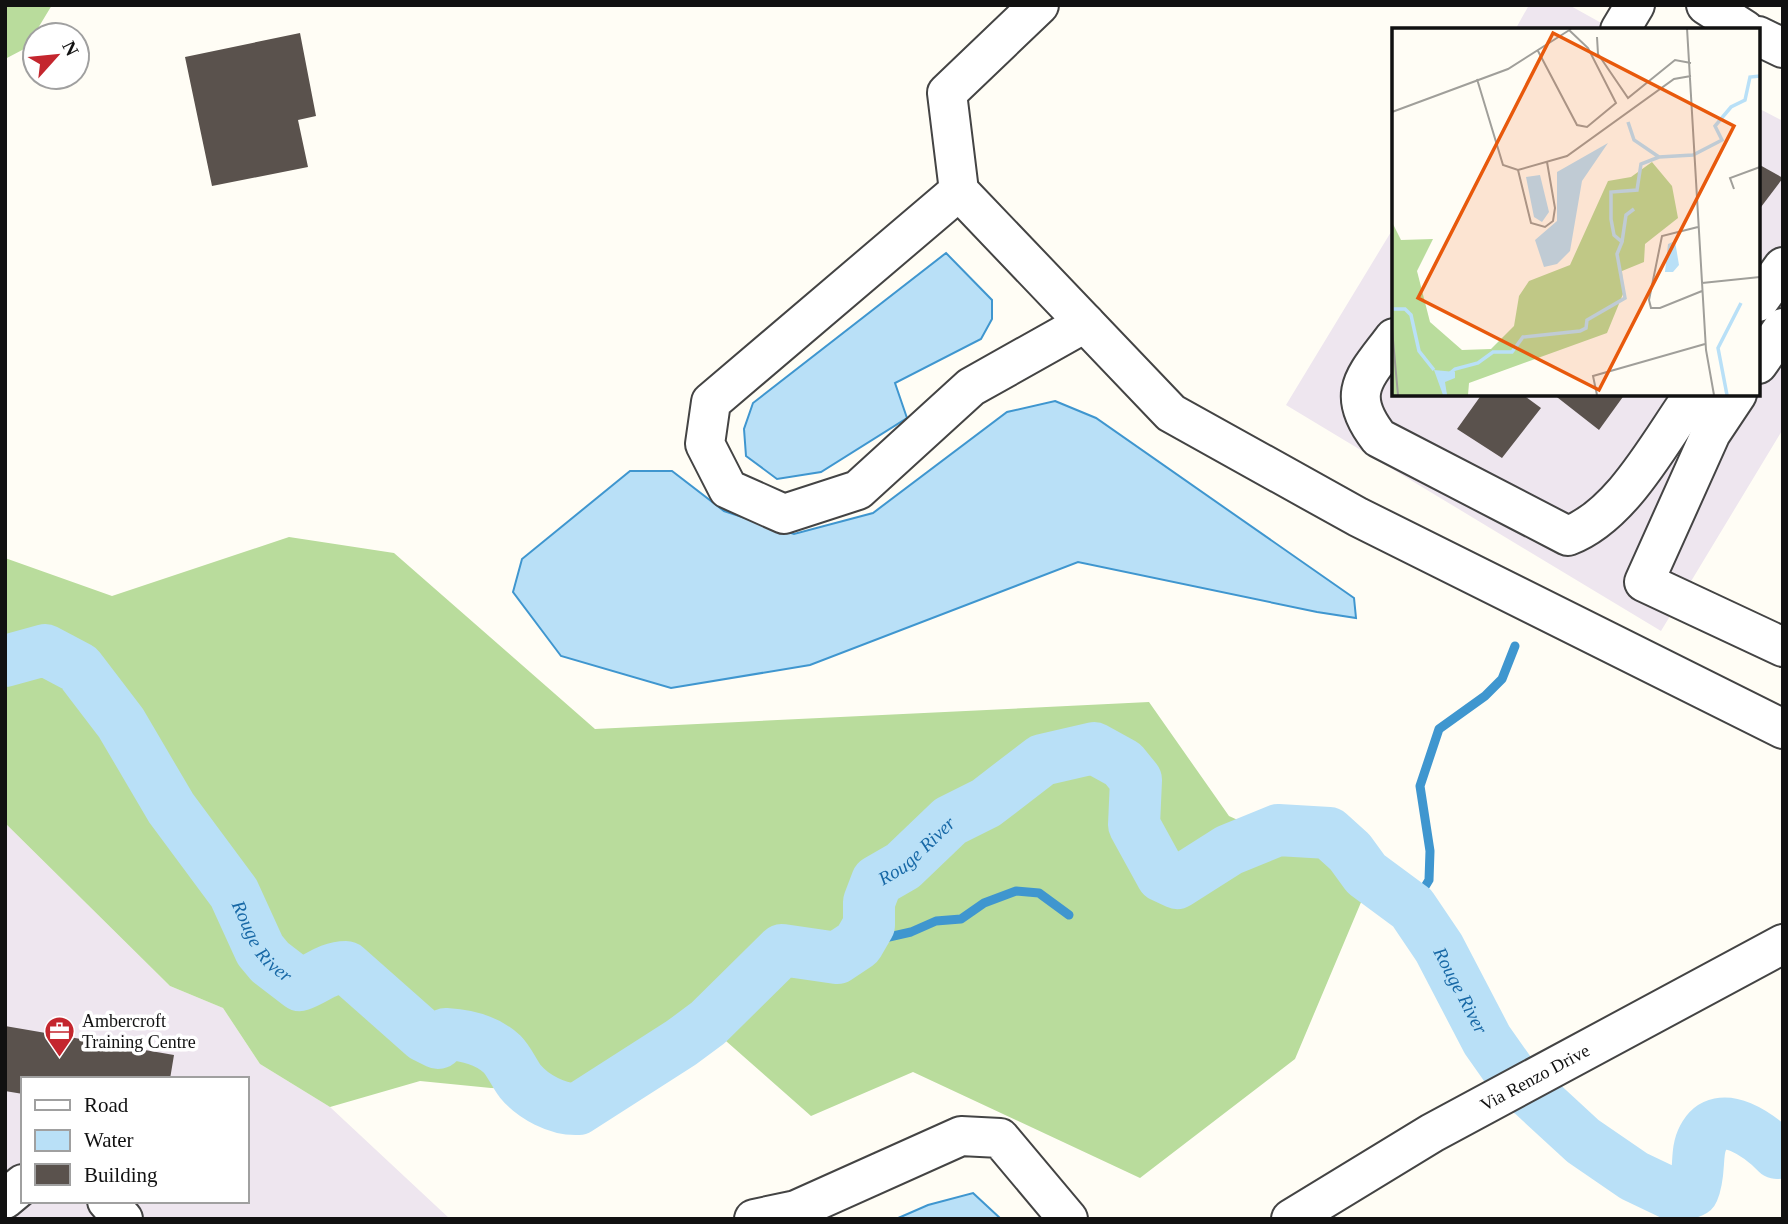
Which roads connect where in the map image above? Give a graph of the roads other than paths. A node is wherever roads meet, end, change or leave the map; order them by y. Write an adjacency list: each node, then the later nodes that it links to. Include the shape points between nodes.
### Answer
1 (1039, 5): 8 (street, via 947,93)
2 (1635, 5): 4 (street)
3 (1706, 5): 5 (street)
4 (1621, 28)
5 (1742, 28)
6 (1760, 37): 7 (street)
7 (1783, 48)
8 (959, 191): 11 (street); 15 (street, via 711,402 705,444 728,489 784,514 859,490)
9 (1783, 267): 10 (street)
10 (1760, 299)
11 (1085, 323): 15 (street); 20 (street, via 1171,413 1358,517)
12 (1783, 328): 14 (street)
13 (1392, 341): 17 (street, via 1361,383 1359,393 1365,420 1379,438 1568,536 1588,528 1609,511)
14 (1760, 360)
15 (971, 387): 16 (street)
16 (923, 394)
17 (1692, 396)
18 (1736, 396): 19 (street, via 1711,433 1644,582)
19 (1783, 647)
20 (1783, 729)
21 (1783, 944): 28 (street, Via Renzo Drive, via 1432,1133)
22 (21, 1186): 23 (street)
23 (5, 1199)
24 (109, 1203): 25 (street)
25 (123, 1219)
26 (754, 1219): 27 (street, via 796,1210 961,1136 1000,1138)
27 (1068, 1219)
28 (1291, 1219)

